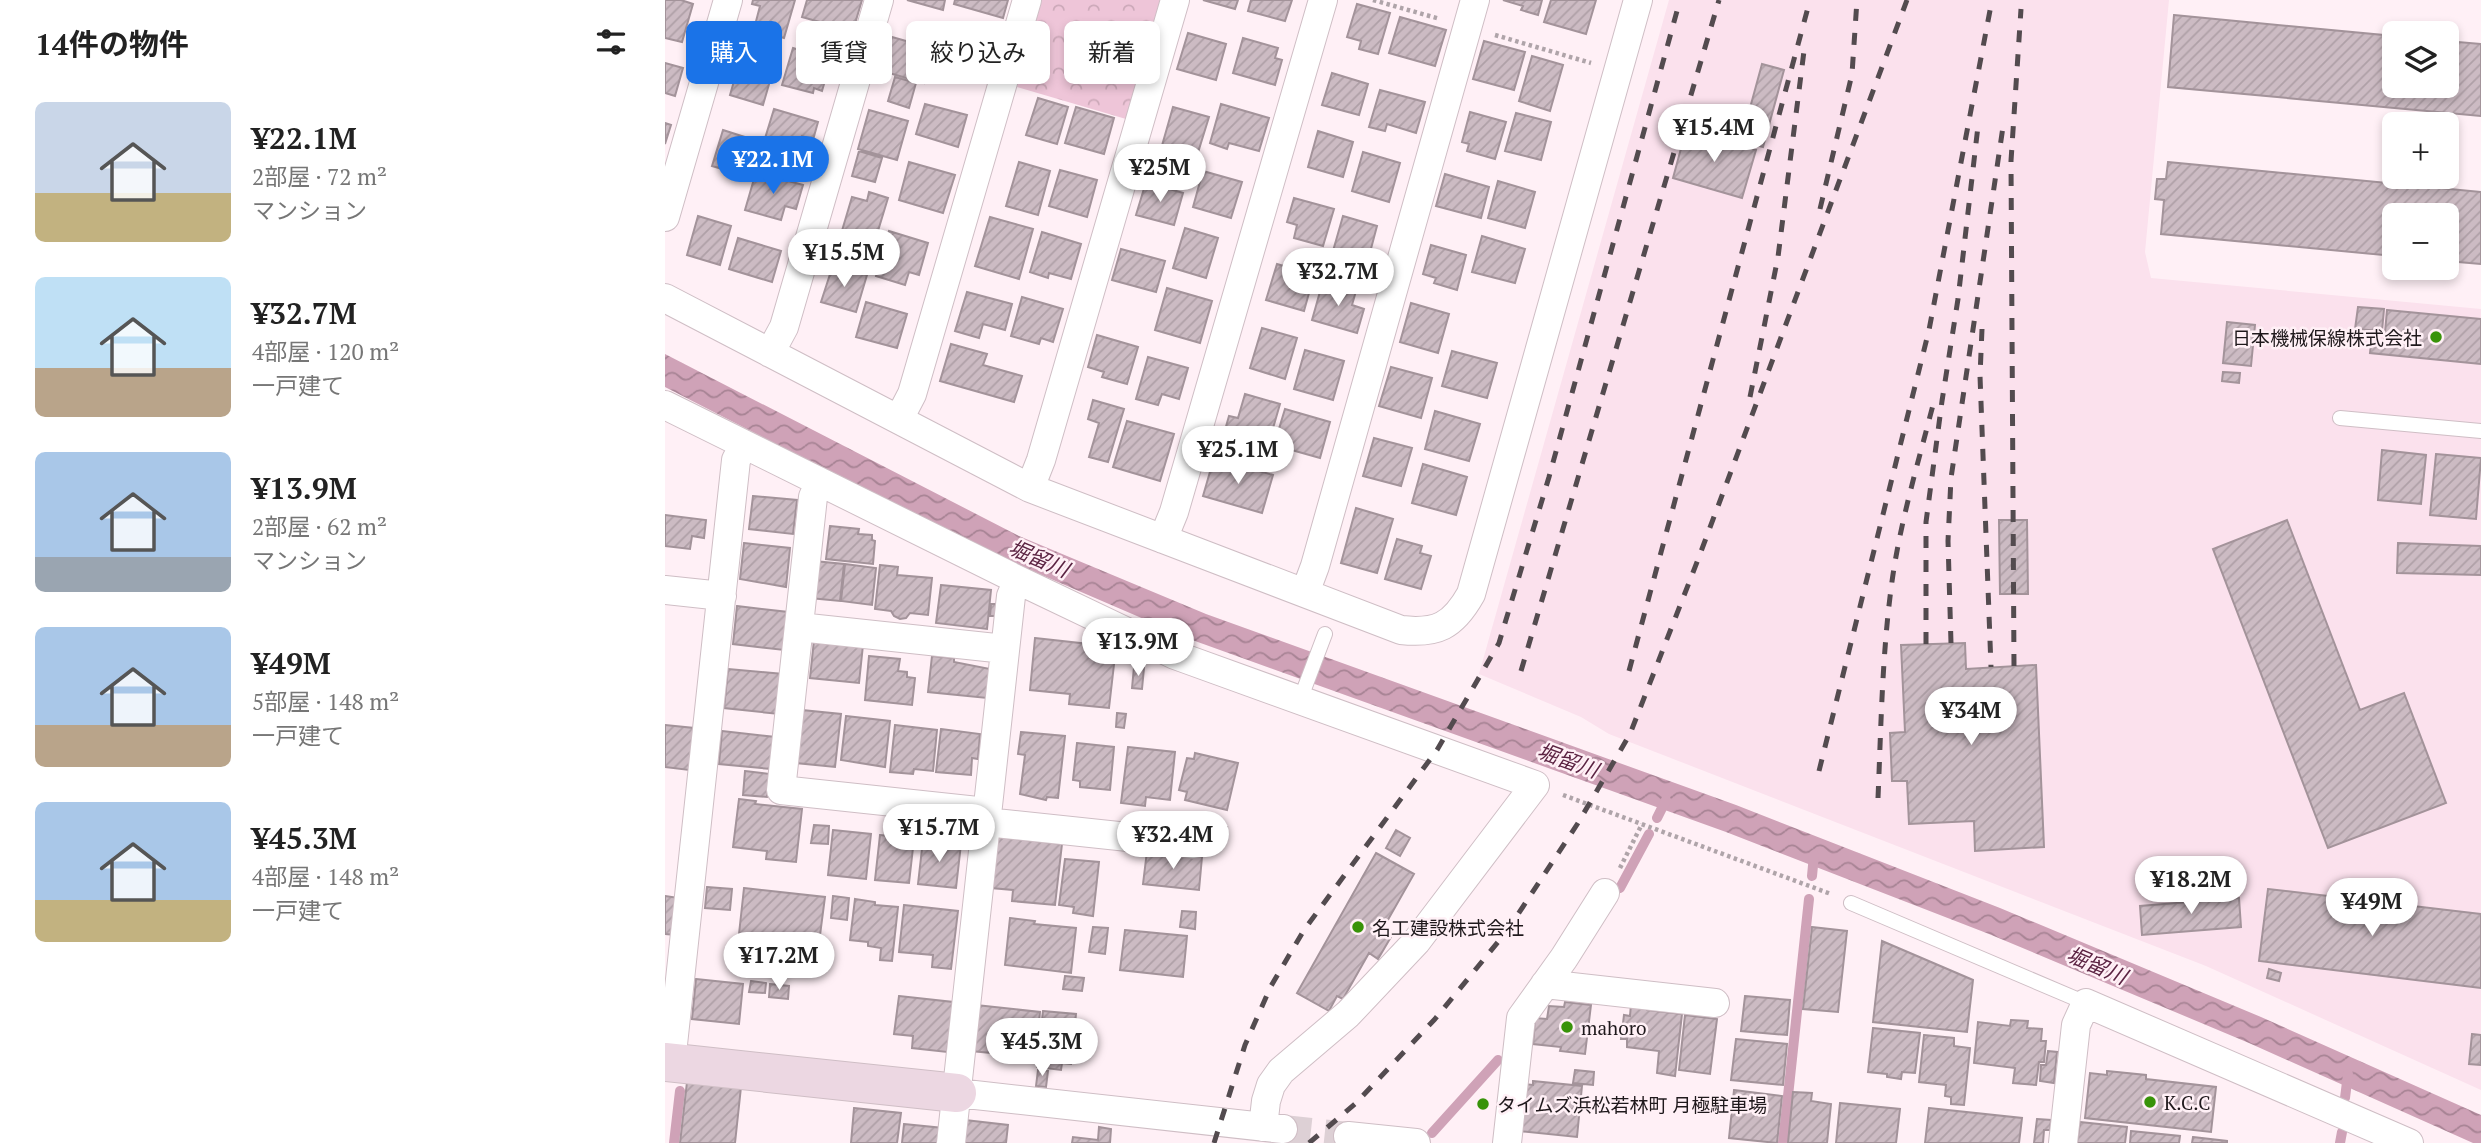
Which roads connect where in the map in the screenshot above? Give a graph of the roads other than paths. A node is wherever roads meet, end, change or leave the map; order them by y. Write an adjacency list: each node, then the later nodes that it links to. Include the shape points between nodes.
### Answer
1 (728, 0): 8 (street)
2 (879, 0): 10 (street, via 784,327)
3 (1027, 0): 13 (street, via 912,394)
4 (1175, 0): 17 (street)
5 (1323, 0): 18 (street)
6 (1475, 0): 21 (street)
7 (1638, 0): 21 (street, via 1471,594 1452,620 1422,633 1401,630)
8 (665, 217)
9 (665, 298): 10 (street)
10 (771, 353): 13 (street)
11 (665, 405): 15 (street)
12 (2340, 418): 14 (lane)
13 (899, 419): 17 (street)
14 (2481, 431)
15 (744, 444): 16 (street); 22 (street, via 736,460)
16 (820, 482): 19 (street); 23 (street, via 813,497)
17 (1030, 488): 18 (street)
18 (1163, 539): 21 (street)
19 (1018, 580): 25 (street, via 1011,596); 26 (street, via 1175,655)
20 (665, 590): 22 (street)
21 (1305, 593)
22 (722, 596): 31 (street)
23 (799, 627): 25 (street); 27 (street, via 781,790)
24 (1325, 634): 26 (lane)
25 (1005, 649): 27 (street)
26 (1302, 696): 36 (street, via 1535,785 1416,942 1349,1014 1271,1085 1266,1101 1273,1128)
27 (987, 817): 28 (street); 36 (street)
28 (1194, 844)
29 (1605, 893): 32 (street)
30 (1851, 903): 34 (lane)
31 (674, 958): 35 (street)
32 (1545, 984): 33 (street); 40 (street, via 1521,1018)
33 (1715, 1003)
34 (2086, 1003): 41 (street, via 2076,1025); 42 (street)
35 (668, 1062): 36 (street)
36 (957, 1093): 38 (street)
37 (1348, 1136): 39 (street)
38 (951, 1143)
39 (1416, 1143)
40 (1507, 1143)
41 (2063, 1143)
42 (2409, 1143)

